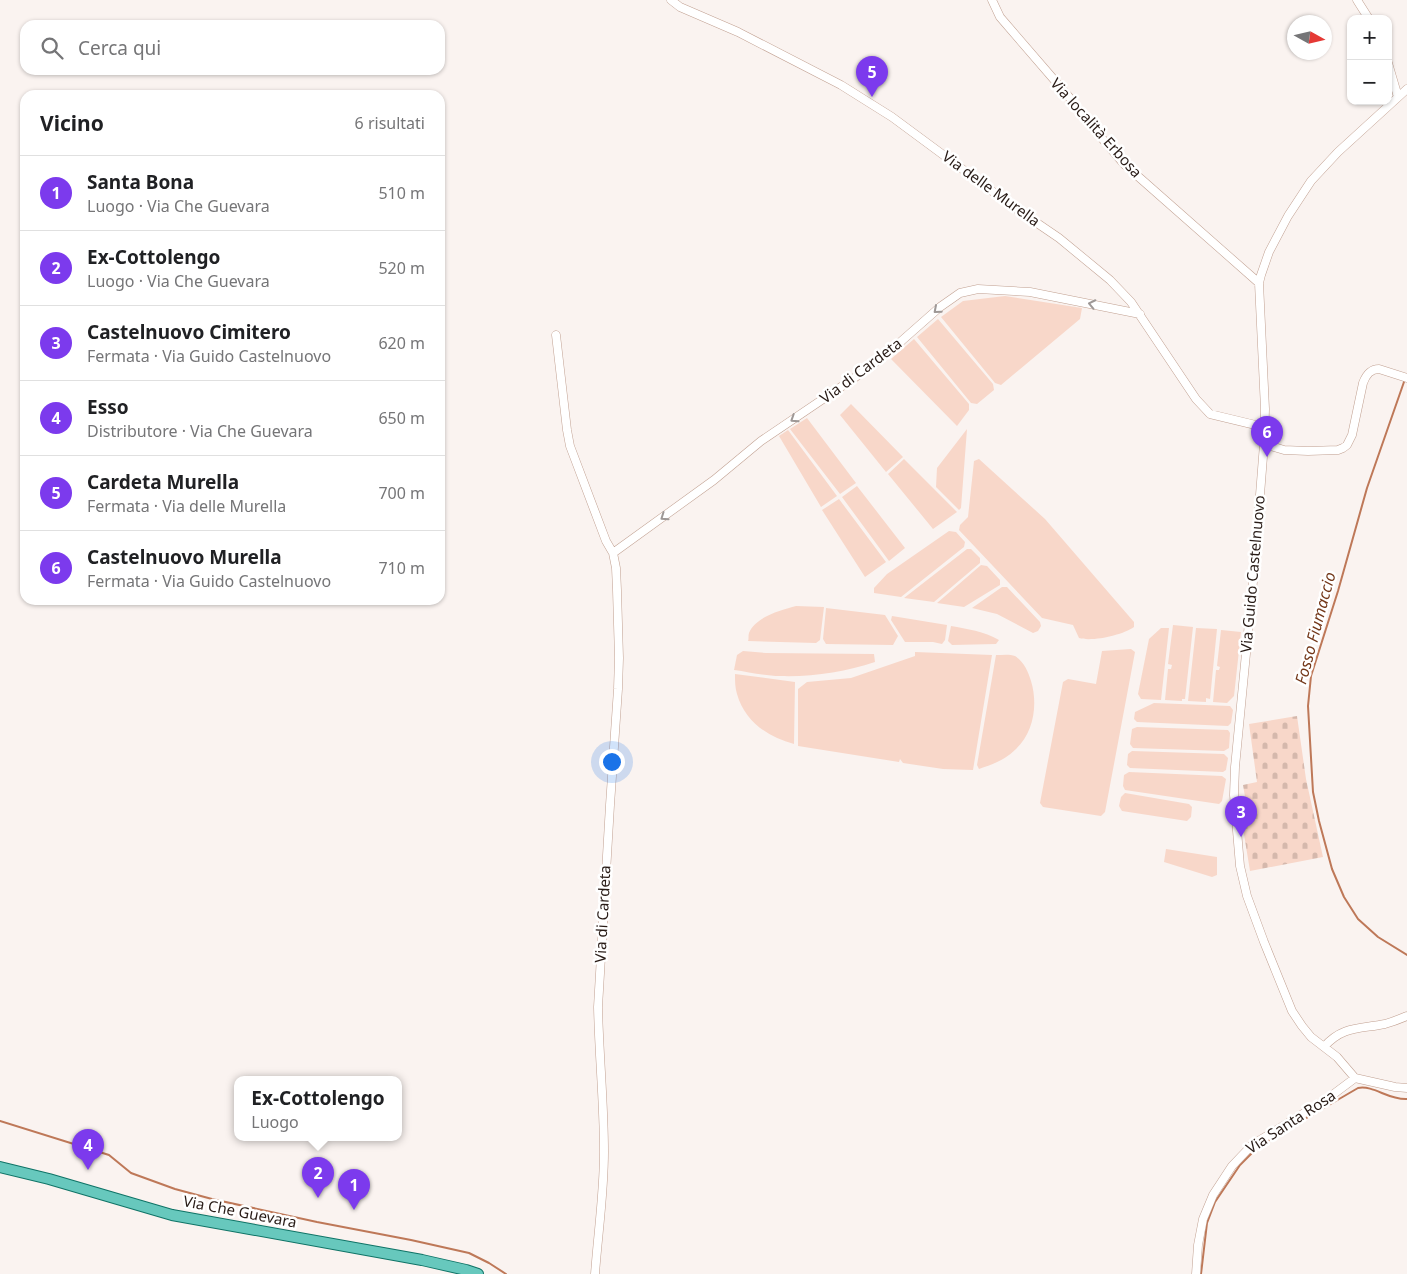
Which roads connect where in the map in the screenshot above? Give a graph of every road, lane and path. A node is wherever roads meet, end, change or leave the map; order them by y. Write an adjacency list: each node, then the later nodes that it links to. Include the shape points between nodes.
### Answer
1 (671, 0): 9 (street, Via delle Murella, via 680,8 761,43 875,105 1059,238 1120,289)
2 (992, 0): 8 (street, Via località Erbosa, via 1000,17 1124,164)
3 (1357, 0): 4 (street)
4 (1366, 15)
5 (1392, 77): 7 (street)
6 (1407, 89): 7 (street, Via Guido Castelnuovo)
7 (1398, 97): 8 (street, Via Guido Castelnuovo, via 1329,161 1302,193 1269,252)
8 (1260, 283): 12 (street, Via Guido Castelnuovo)
9 (1140, 314): 12 (street, Via delle Murella, via 1196,399 1210,414); 14 (street, Via di Cardeta, one-way to 14, via 1030,292 978,290 960,293 863,372 762,441)
10 (556, 335): 14 (street, Via di Cardeta, via 570,446)
11 (1405, 377): 13 (street, via 1379,369 1366,375 1352,436 1343,448 1284,450)
12 (1264, 427): 13 (street, Via Guido Castelnuovo)
13 (1264, 444): 16 (street, Via Guido Castelnuovo, via 1234,767 1240,866 1247,896 1292,1011 1306,1032)
14 (613, 553): 21 (street, Via di Cardeta, via 618,674 598,1007 604,1152)
15 (1407, 1016): 16 (street, via 1385,1024 1352,1028 1333,1037)
16 (1324, 1046): 17 (street, Via Guido Castelnuovo)
17 (1355, 1078): 18 (street); 22 (street, Via Santa Rosa, via 1252,1145 1232,1166 1213,1195 1203,1219)
18 (1407, 1088)
19 (0, 1167): 20 (main road, Via Che Guevara, via 172,1215 422,1260)
20 (478, 1274)
21 (596, 1274)
22 (1196, 1274)

